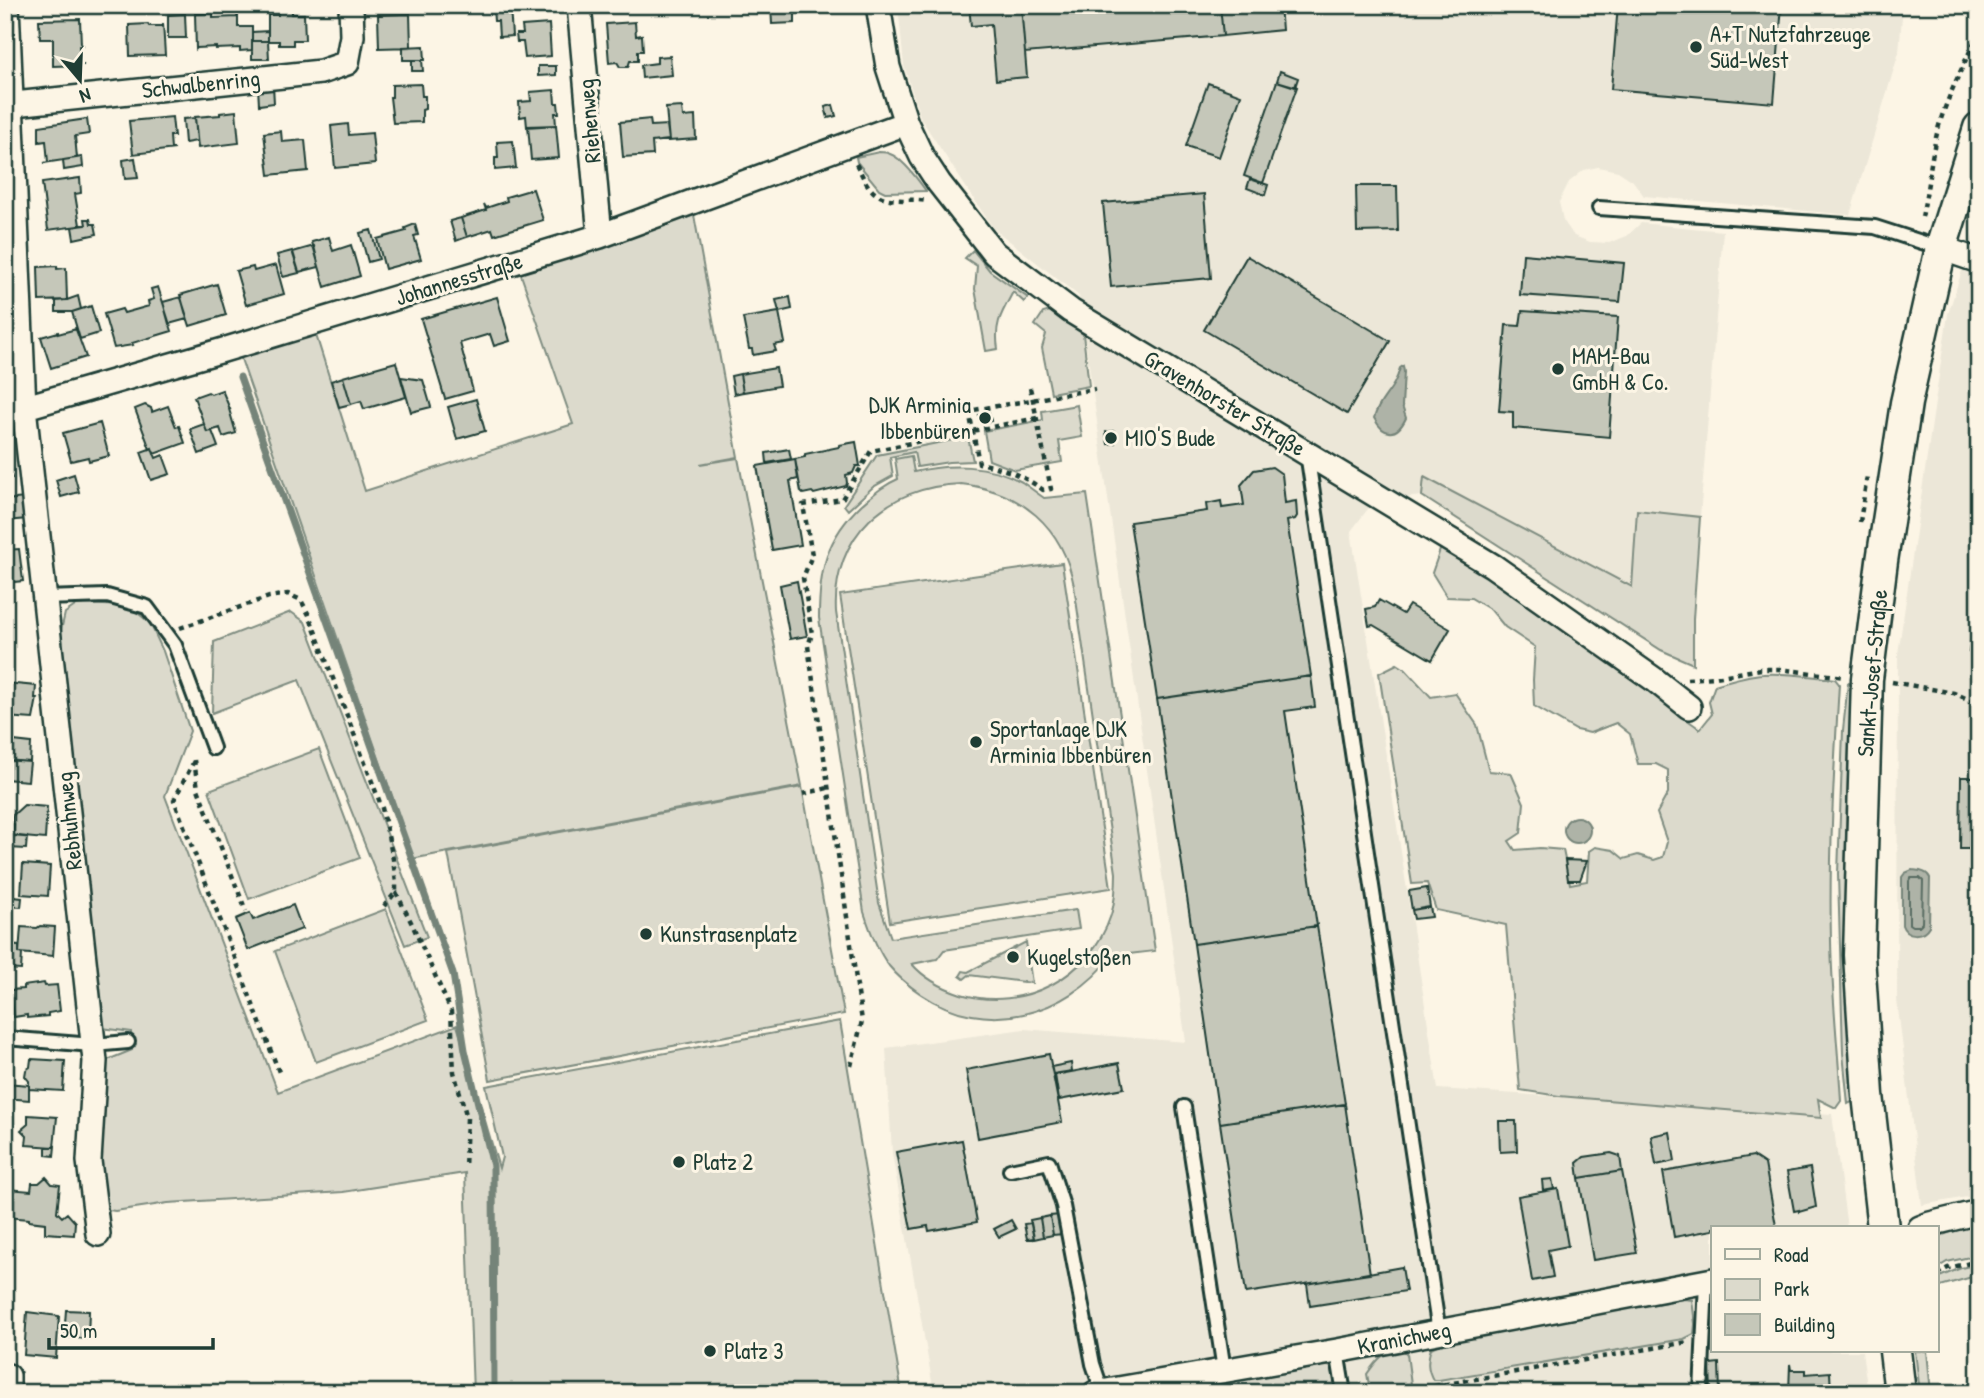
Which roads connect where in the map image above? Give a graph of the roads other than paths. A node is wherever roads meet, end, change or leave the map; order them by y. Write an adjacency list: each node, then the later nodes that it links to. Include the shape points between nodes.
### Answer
1 (7, 5): 5 (street)
2 (351, 5): 5 (street, Schwalbenring, via 352,36 346,63 321,72)
3 (579, 5): 9 (street, Riehenweg)
4 (878, 5): 6 (street, Gravenhorster Straße, via 888,67)
5 (8, 104): 12 (street, Rebhuhnweg)
6 (906, 124): 9 (street, Johannesstraße); 13 (street, Gravenhorster Straße, via 939,183 994,253 1070,311)
7 (1979, 128): 10 (street, Sankt-Josef-Straße)
8 (1599, 208): 10 (lane, via 1875,227)
9 (600, 236): 12 (street, Johannesstraße)
10 (1941, 248): 11 (street); 23 (street, Sankt-Josef-Straße, via 1906,403 1867,679 1859,955)
11 (1979, 261)
12 (14, 410): 14 (street, Rebhuhnweg)
13 (1307, 453): 15 (street, Gravenhorster Straße, via 1493,566); 27 (lane)
14 (44, 598): 16 (lane, via 107,596 147,607 175,645); 19 (street, Rebhuhnweg)
15 (1689, 707)
16 (213, 748)
17 (5, 1038): 19 (lane)
18 (128, 1042): 19 (lane)
19 (93, 1045): 25 (street, Rebhuhnweg, via 89,1161)
20 (1184, 1107): 30 (lane)
21 (1010, 1170): 31 (lane, via 1049,1162 1063,1206 1093,1364)
22 (1979, 1212): 24 (street)
23 (1883, 1226)
24 (1925, 1226)
25 (98, 1234)
26 (1709, 1281): 27 (street, Kranichweg); 33 (lane)
27 (1439, 1332): 28 (street, Kranichweg)
28 (1337, 1351): 30 (street, Kranichweg); 32 (lane)
29 (1895, 1352): 34 (street)
30 (1224, 1370): 31 (street, Kranichweg)
31 (1105, 1392)
32 (1344, 1393)
33 (1701, 1393)
34 (1900, 1393)

